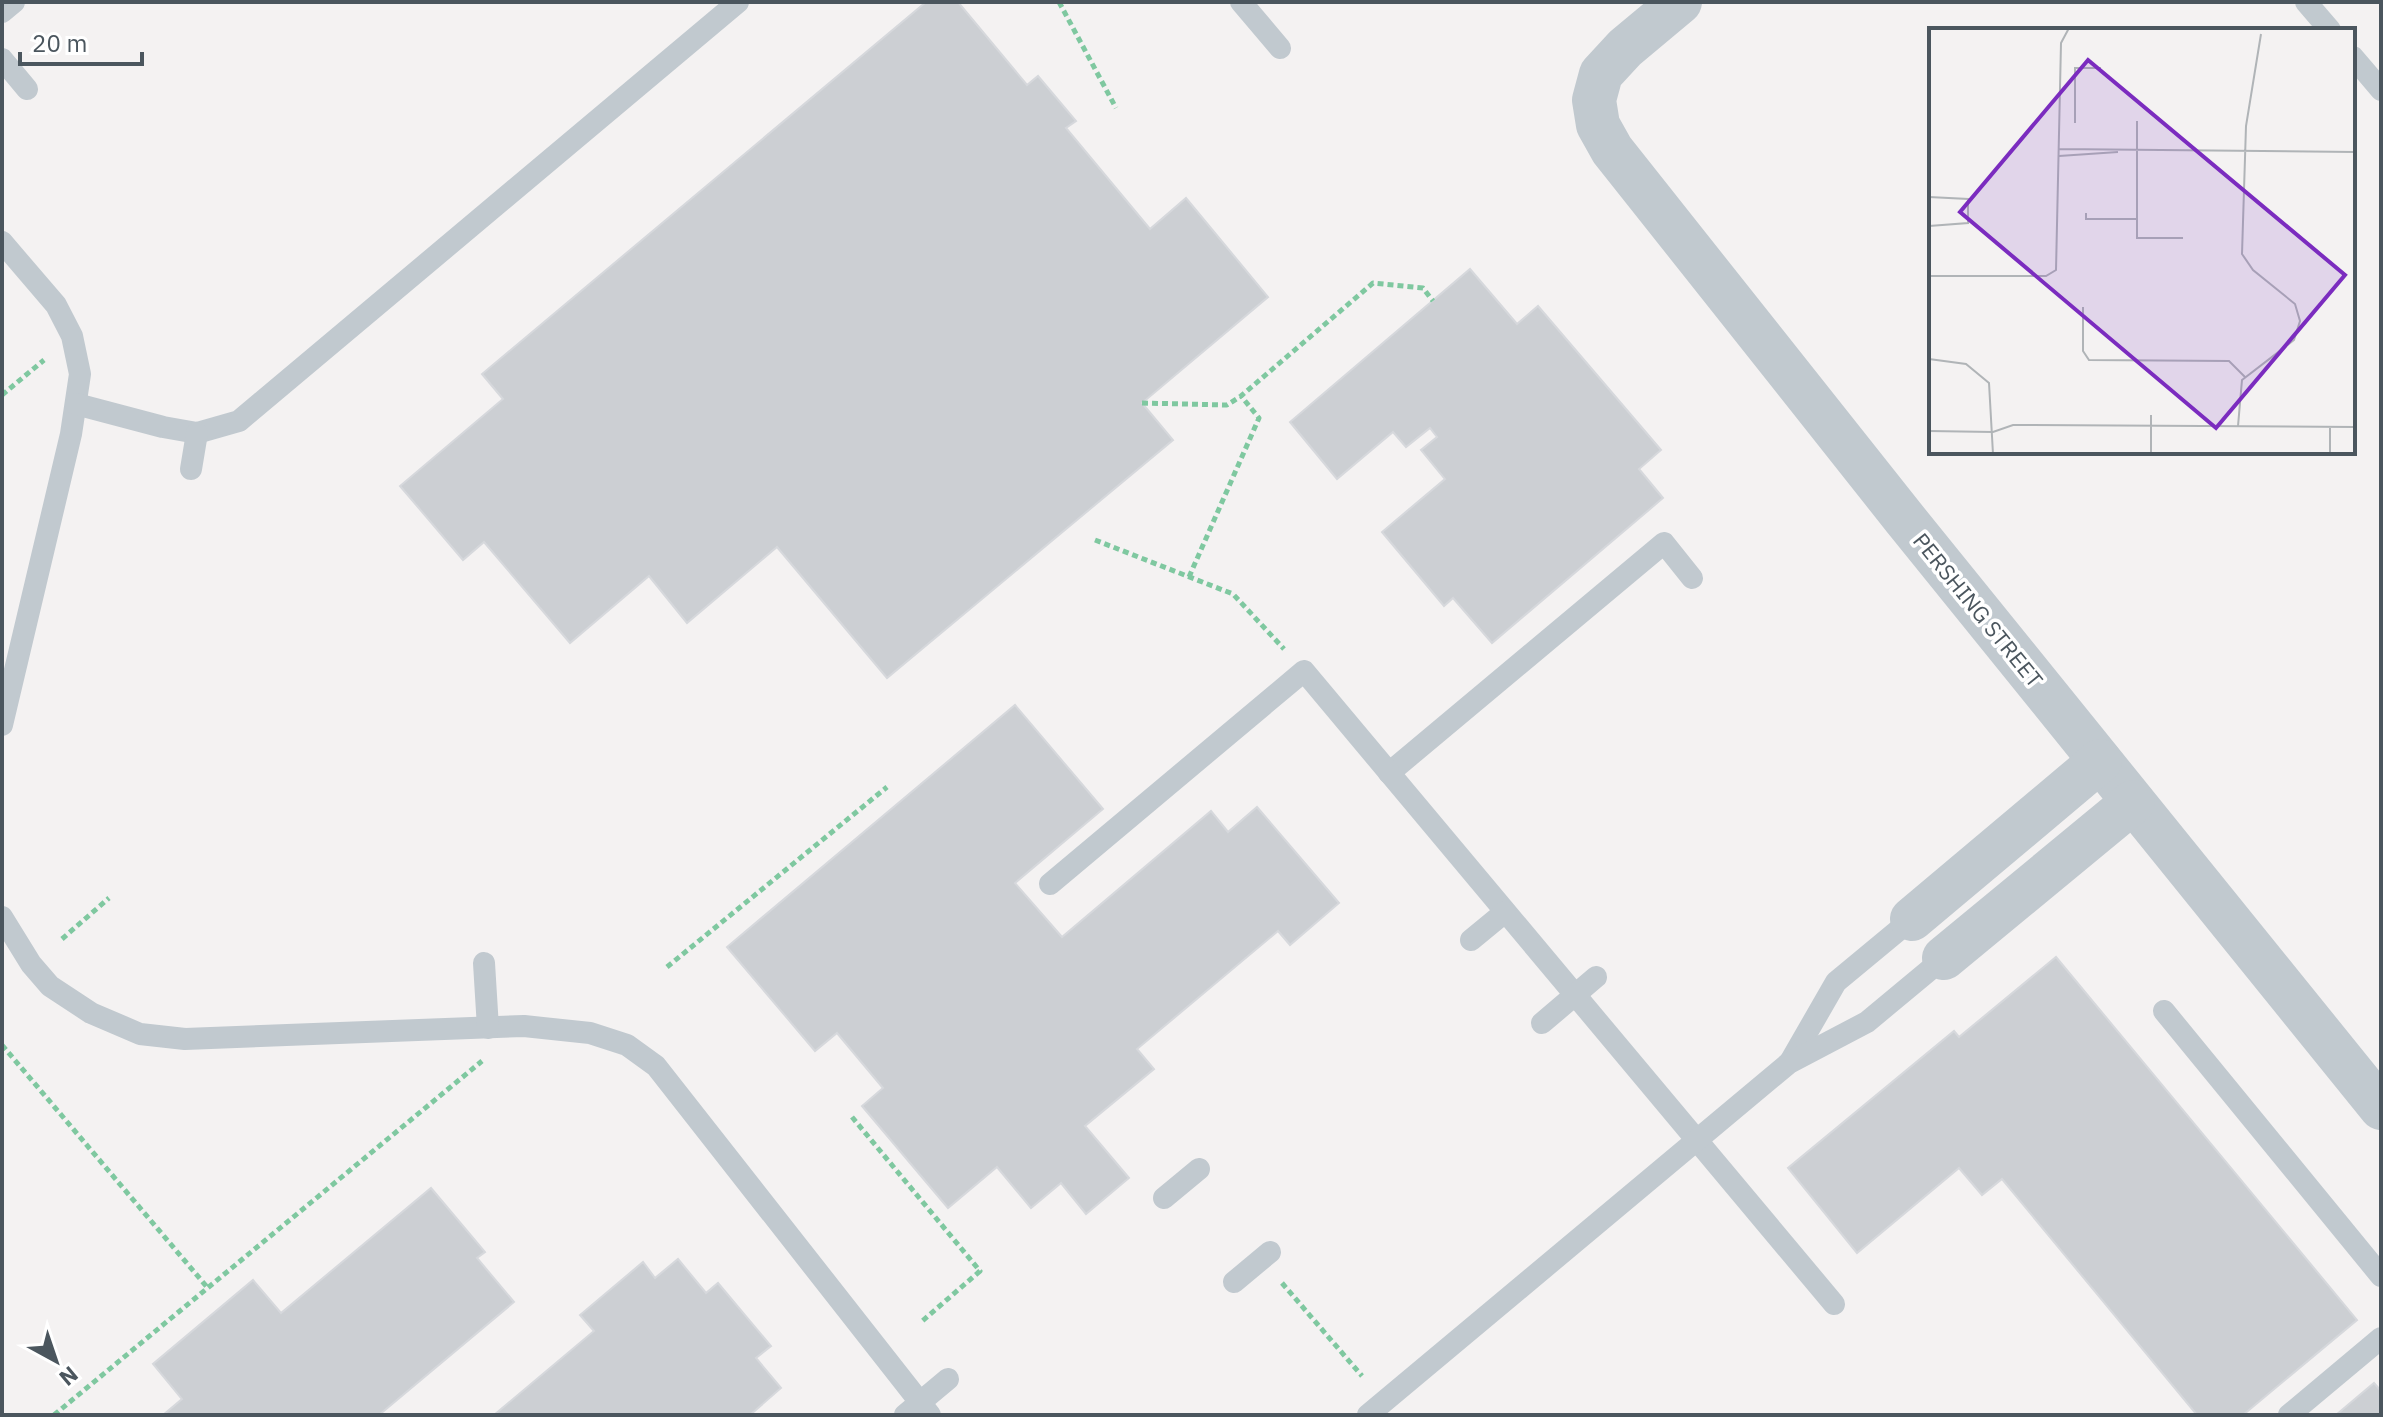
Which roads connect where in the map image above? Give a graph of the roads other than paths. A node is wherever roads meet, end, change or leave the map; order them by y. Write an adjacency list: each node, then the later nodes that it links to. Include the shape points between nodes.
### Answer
1 (14, 2): 6 (lane)
2 (738, 2): 15 (lane, via 239,421)
3 (1241, 2): 8 (lane)
4 (1680, 2): 19 (street, PERSHING STREET, via 1601,74 1594,100 1598,125 1612,150)
5 (2306, 2): 7 (lane)
6 (2, 12)
7 (2328, 28)
8 (1280, 48)
9 (2, 59): 11 (lane)
10 (2355, 59): 12 (lane)
11 (27, 89)
12 (2381, 90)
13 (2, 242): 14 (lane, via 56,305 72,336 80,374)
14 (76, 404): 15 (lane); 18 (lane)
15 (197, 433): 16 (lane)
16 (191, 469)
17 (1692, 578): 20 (lane, via 1664,543)
18 (2, 725)
19 (2100, 761): 21 (street, PERSHING STREET); 25 (street)
20 (1389, 773): 22 (lane, via 1304,671); 23 (lane)
21 (2133, 802): 27 (street); 35 (street, PERSHING STREET)
22 (1050, 884)
23 (1505, 912): 26 (lane); 30 (lane)
24 (2, 917): 33 (lane, via 50,986 91,1013 140,1034 185,1039)
25 (1912, 919): 34 (lane, via 1836,982)
26 (1471, 940)
27 (1944, 958): 34 (lane, via 1867,1022)
28 (484, 963): 33 (lane)
29 (1596, 977): 30 (lane)
30 (1574, 996): 32 (lane); 36 (lane)
31 (2164, 1011): 40 (lane)
32 (1542, 1023)
33 (488, 1028): 45 (lane, via 590,1033 627,1045 656,1066)
34 (1789, 1063): 36 (lane)
35 (2381, 1108)
36 (1696, 1141): 42 (lane); 46 (lane)
37 (1199, 1169): 38 (lane)
38 (1164, 1198)
39 (1270, 1252): 41 (lane)
40 (2381, 1276)
41 (1234, 1282)
42 (1834, 1304)
43 (2381, 1338): 47 (lane)
44 (948, 1379): 45 (lane)
45 (918, 1411)
46 (1368, 1415)
47 (2289, 1415)

